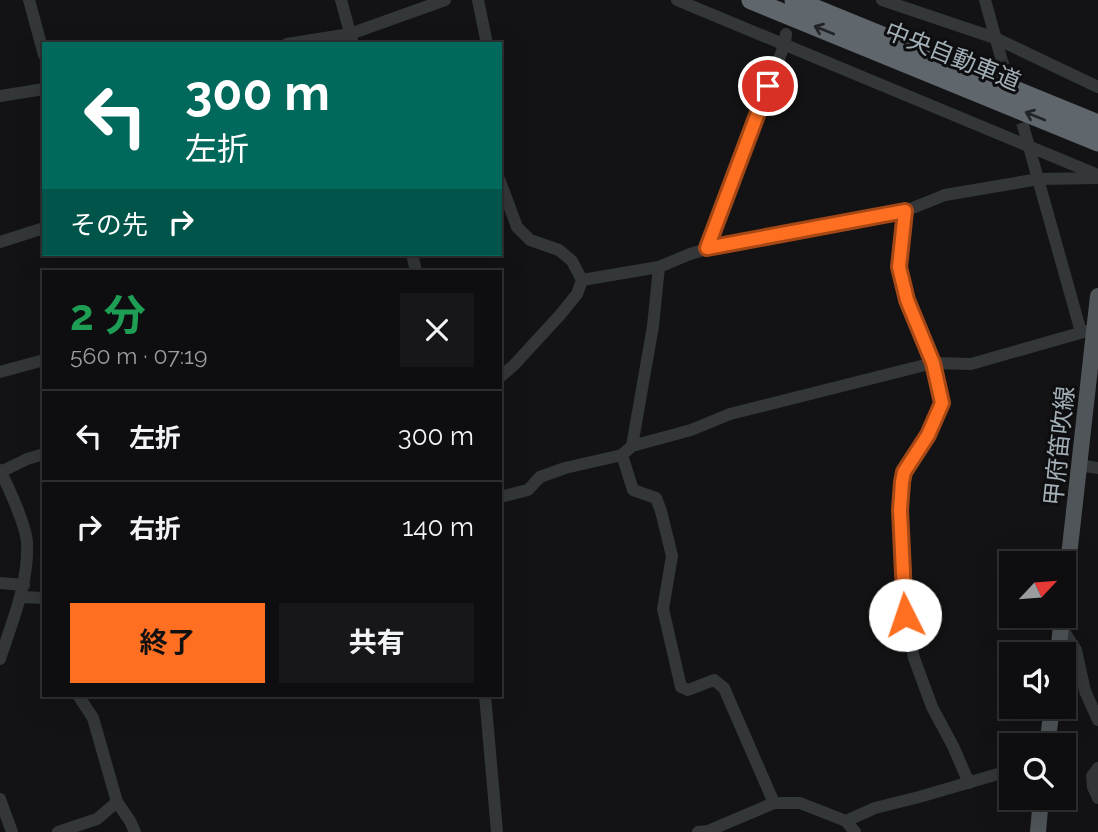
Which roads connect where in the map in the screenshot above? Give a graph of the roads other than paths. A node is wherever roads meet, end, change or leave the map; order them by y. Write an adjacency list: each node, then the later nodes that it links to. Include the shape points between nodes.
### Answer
1 (29, 0): 15 (street)
2 (341, 0): 11 (street)
3 (445, 0): 11 (street)
4 (478, 0): 14 (street)
5 (677, 0): 12 (street)
6 (751, 0): 22 (highway, 中央自動車道, one-way to 6)
7 (794, 0): 20 (highway, 中央自動車道)
8 (882, 0): 10 (street)
9 (985, 0): 10 (street)
10 (995, 38): 16 (street); 17 (street)
11 (351, 39): 13 (street)
12 (785, 39): 23 (street); 30 (street)
13 (313, 42)
14 (487, 42)
15 (42, 48)
16 (1000, 54)
17 (1098, 87)
18 (42, 89): 19 (street)
19 (0, 96)
20 (1092, 122)
21 (1024, 129): 23 (street)
22 (1098, 142)
23 (1030, 146): 24 (street); 25 (street)
24 (1098, 176): 25 (street)
25 (1039, 179): 27 (street, via 945,195); 34 (street)
26 (502, 187): 32 (street, via 517,228 530,240 566,255)
27 (905, 211): 30 (street); 36 (street, via 899,267)
28 (42, 229): 29 (street)
29 (0, 242)
30 (707, 248): 31 (street)
31 (659, 267): 32 (street); 39 (street)
32 (582, 280): 38 (street, via 560,314)
33 (1098, 296): 34 (main road, 甲府笛吹線)
34 (1087, 331): 36 (street, via 971,364); 42 (main road, 甲府笛吹線)
35 (42, 361): 37 (street)
36 (933, 363): 39 (street, via 730,414); 57 (street, via 942,403 902,482 905,615 932,707)
37 (0, 372)
38 (502, 375)
39 (632, 446): 41 (street)
40 (42, 455): 44 (street)
41 (622, 455): 45 (street, via 565,468 540,477 528,490); 61 (street, via 633,490 656,498 661,510 672,556 663,609 681,687 688,690 715,680 724,688)
42 (1080, 465): 43 (street); 46 (main road, 甲府笛吹線)
43 (1098, 468)
44 (0, 471): 48 (street, via 27,542)
45 (502, 496)
46 (1070, 551)
47 (0, 583): 48 (street)
48 (22, 591): 49 (street); 51 (street)
49 (42, 597)
50 (1065, 628): 54 (street)
51 (0, 659)
52 (79, 697): 60 (street, via 93,718)
53 (485, 697): 67 (street)
54 (1098, 720)
55 (1098, 768): 58 (street, via 1092,776)
56 (999, 774): 57 (street)
57 (969, 783): 63 (street, via 875,808)
58 (1098, 798)
59 (0, 799): 64 (street)
60 (117, 802): 65 (street, via 97,819); 66 (street)
61 (774, 803): 63 (street, via 800,803); 69 (street)
62 (1040, 810): 71 (main road)
63 (846, 821): 70 (street)
64 (12, 832)
65 (58, 832)
66 (135, 832)
67 (497, 832)
68 (698, 832): 69 (street)
69 (708, 832)
70 (855, 832)
71 (1038, 832)

